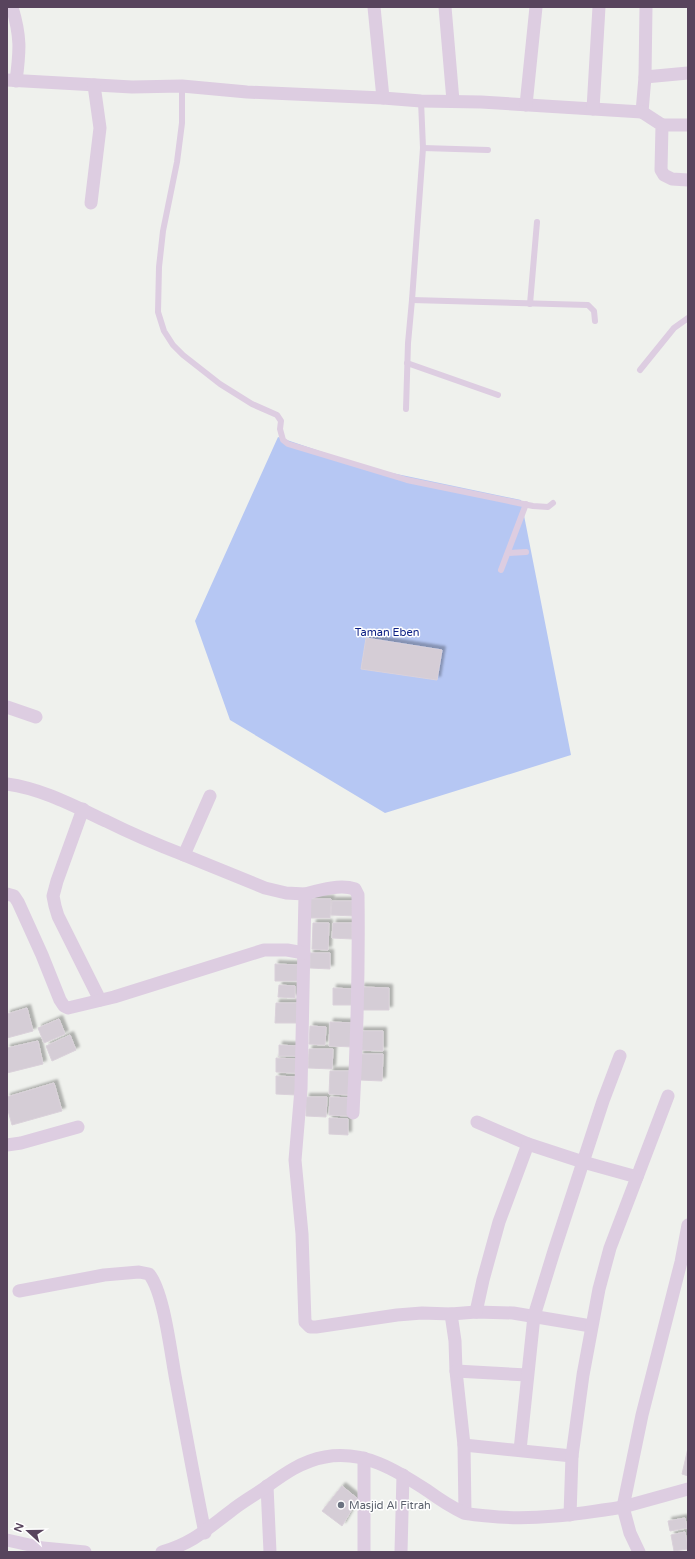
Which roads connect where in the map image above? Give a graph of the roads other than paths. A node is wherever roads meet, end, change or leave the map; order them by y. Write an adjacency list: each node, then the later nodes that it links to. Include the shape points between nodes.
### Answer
1 (12, 7): 9 (street, via 20,49)
2 (374, 7): 12 (street)
3 (445, 7): 14 (street)
4 (536, 7): 15 (street)
5 (599, 7): 16 (street)
6 (646, 7): 8 (street)
7 (688, 73): 8 (street)
8 (645, 76): 17 (street)
9 (12, 80): 10 (street)
10 (94, 85): 11 (street); 23 (street, via 100,128)
11 (182, 86): 12 (street, via 247,92); 34 (lane, via 182,123 159,267 158,312 164,331 173,345 220,384 252,404 277,415 281,421 283,440 288,444 407,480)
12 (383, 98): 13 (street)
13 (420, 101): 14 (street); 20 (lane)
14 (453, 101): 15 (street)
15 (526, 105): 16 (street)
16 (593, 109): 17 (street)
17 (642, 112): 18 (street)
18 (662, 125): 19 (street); 22 (street, via 661,170 664,176 672,179)
19 (688, 125)
20 (423, 148): 21 (lane); 25 (lane)
21 (488, 150)
22 (688, 180)
23 (91, 203)
24 (537, 222): 26 (lane)
25 (412, 300): 26 (lane); 29 (lane)
26 (530, 304): 28 (lane, via 588,305 594,311)
27 (688, 318): 30 (lane, via 674,328)
28 (595, 321)
29 (407, 363): 31 (lane); 32 (lane)
30 (640, 370)
31 (498, 395)
32 (406, 409)
33 (553, 503): 34 (lane, via 548,507)
34 (526, 504): 36 (lane)
35 (526, 552): 36 (lane)
36 (509, 553): 37 (lane)
37 (501, 570)
38 (7, 707): 39 (street)
39 (36, 717)
40 (7, 784): 42 (street, via 38,790)
41 (210, 796): 43 (street)
42 (83, 810): 43 (street); 47 (street, via 53,896 58,916)
43 (184, 855): 45 (street, via 265,888)
44 (7, 894): 47 (street, via 14,896 18,902 64,1006 68,1008)
45 (305, 894): 46 (street); 50 (street, via 348,887 355,889 358,895)
46 (304, 952): 47 (street, via 264,950); 60 (street, via 301,1089 296,1160 305,1322 310,1327 316,1327 397,1314)
47 (100, 1000)
48 (620, 1056): 55 (street)
49 (668, 1096): 56 (street)
50 (354, 1113)
51 (477, 1122): 53 (street)
52 (78, 1127): 54 (street)
53 (528, 1144): 55 (street); 59 (street, via 499,1222)
54 (7, 1145)
55 (583, 1162): 56 (street); 61 (street)
56 (637, 1177): 62 (street, via 610,1248)
57 (688, 1225): 72 (street, via 642,1415)
58 (19, 1291): 75 (street, via 104,1275 139,1272 149,1274 154,1280 166,1328)
59 (476, 1312): 60 (street); 61 (street)
60 (451, 1314): 63 (street)
61 (534, 1316): 62 (street); 64 (street)
62 (591, 1326): 67 (street)
63 (456, 1371): 64 (street); 65 (street)
64 (527, 1375): 66 (street)
65 (464, 1445): 66 (street); 73 (street)
66 (520, 1450): 67 (street)
67 (572, 1456): 74 (street)
68 (364, 1458): 69 (street); 70 (street, via 345,1455 324,1457 302,1464); 81 (street)
69 (403, 1475): 73 (street); 82 (street)
70 (267, 1486): 75 (street, via 232,1510); 80 (street)
71 (688, 1489): 72 (street)
72 (623, 1507): 74 (street); 83 (street, via 630,1533)
73 (465, 1513): 74 (street, via 503,1518)
74 (570, 1515)
75 (205, 1533): 79 (street, via 179,1547)
76 (7, 1540): 77 (street)
77 (43, 1550): 78 (street)
78 (85, 1552)
79 (162, 1552)
80 (270, 1552)
81 (364, 1552)
82 (401, 1552)
83 (639, 1552)

